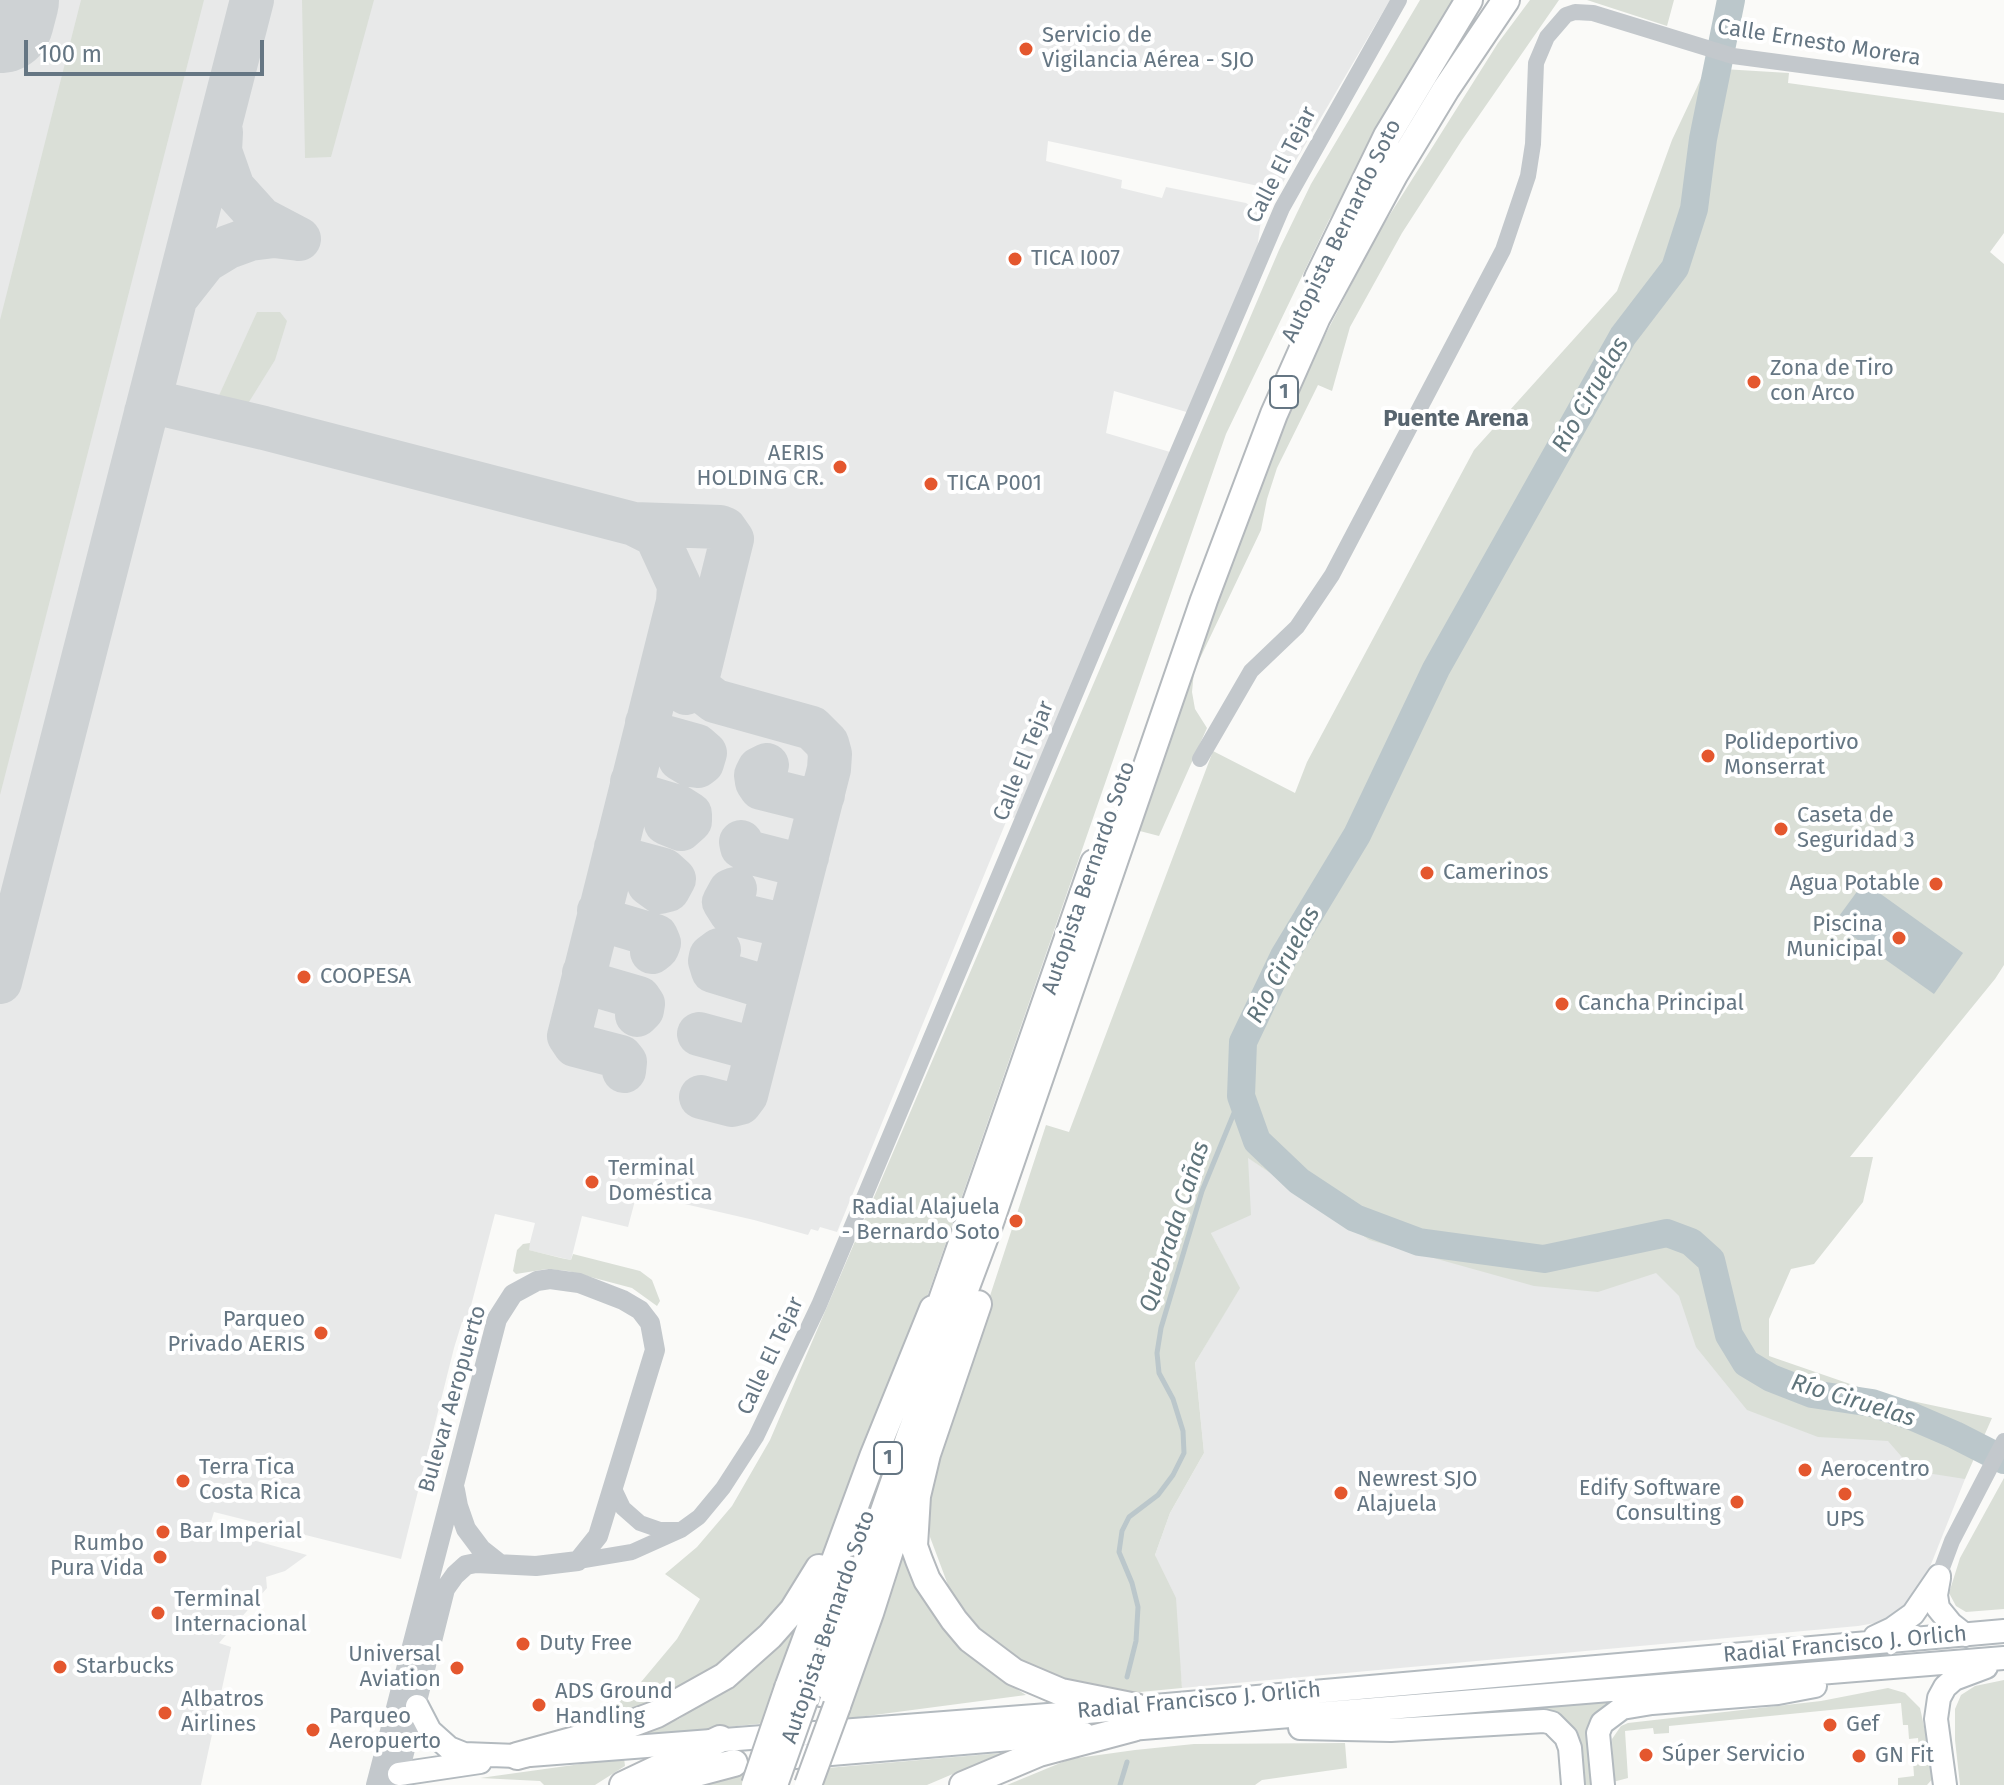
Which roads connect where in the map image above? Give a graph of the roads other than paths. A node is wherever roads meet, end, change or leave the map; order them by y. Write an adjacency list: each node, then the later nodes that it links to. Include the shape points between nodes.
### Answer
1 (1399, 0): 12 (street, Calle El Tejar, via 1282,208 819,1305 756,1437 723,1488)
2 (1469, 0): 7 (highway, Autopista Bernardo Soto / 1, via 1387,136 1252,424 1193,578)
3 (1506, 0): 6 (highway, Autopista Bernardo Soto / 1, via 1394,175 1317,317 1239,502)
4 (2004, 92): 5 (street, Calle Ernesto Morera, via 1733,56 1583,11 1566,15 1547,37 1536,63 1528,176 1503,250 1332,575 1297,627 1251,671)
5 (1200, 759)
6 (1129, 816): 7 (highway, Autopista Bernardo Soto / 1); 23 (highway, via 1099,942 927,1454 917,1496 914,1546 927,1580 954,1620 990,1656 1041,1685)
7 (978, 1227): 9 (highway, 1); 21 (highway, Autopista Bernardo Soto / 1, via 910,1436)
8 (2004, 1441): 15 (street)
9 (873, 1457): 21 (highway, Autopista Bernardo Soto / 1); 26 (highway, via 813,1580 748,1658 657,1714)
10 (454, 1482): 11 (street, Bulevar Aeropuerto, via 497,1319 513,1294 550,1279 579,1283 623,1300 650,1323 655,1350); 14 (street, via 466,1529); 29 (street, Bulevar Aeropuerto)
11 (614, 1489): 12 (street, via 623,1508 640,1523); 13 (street, Bulevar Aeropuerto, via 598,1536)
12 (681, 1530): 13 (street, Calle El Tejar, via 632,1552)
13 (578, 1561): 14 (street)
14 (500, 1564): 22 (street, via 466,1565 445,1589)
15 (1939, 1576): 17 (main road, via 1938,1608); 18 (main road, via 1913,1614)
16 (2004, 1631): 17 (main road, Radial Francisco J. Orlich)
17 (1965, 1635): 18 (main road, Radial Francisco J. Orlich)
18 (1863, 1642): 23 (main road, Radial Francisco J. Orlich)
19 (2004, 1660): 20 (main road, Radial Francisco J. Orlich); 39 (main road, via 1965,1674 1941,1692 1936,1719)
20 (1904, 1667): 24 (main road, Radial Francisco J. Orlich); 38 (main road, via 1778,1693 1622,1708 1602,1723 1598,1733)
21 (813, 1694): 32 (highway, Autopista Bernardo Soto / 1, bridge); 33 (highway, Autopista Bernardo Soto / 1, bridge); 34 (highway, Autopista Bernardo Soto / 1); 35 (highway, Autopista Bernardo Soto / 1, bridge)
22 (417, 1706): 26 (main road, Radial Francisco J. Orlich, via 430,1731 449,1748 464,1754); 28 (street)
23 (1135, 1718): 24 (main road, Radial Francisco J. Orlich); 25 (main road, Radial Francisco J. Orlich); 27 (main road, Radial Francisco J. Orlich); 36 (highway)
24 (1171, 1726): 37 (main road, via 1391,1730 1544,1721 1566,1737)
25 (720, 1739): 26 (main road, Radial Francisco J. Orlich); 30 (highway)
26 (517, 1756): 28 (main road)
27 (734, 1763): 31 (highway)
28 (398, 1779)
29 (376, 1785)
30 (623, 1785)
31 (665, 1785)
32 (755, 1785)
33 (774, 1785)
34 (790, 1785)
35 (808, 1785)
36 (963, 1785)
37 (1573, 1785)
38 (1603, 1785)
39 (1945, 1785)

